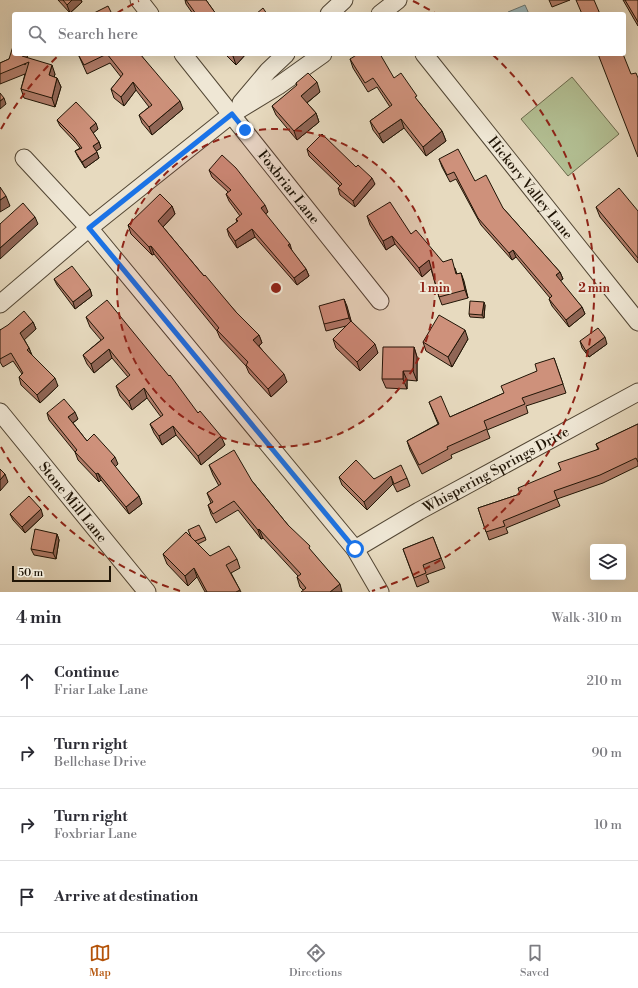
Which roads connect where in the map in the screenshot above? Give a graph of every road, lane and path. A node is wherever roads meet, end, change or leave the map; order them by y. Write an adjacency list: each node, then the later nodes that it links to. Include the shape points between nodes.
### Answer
1 (139, 0): 3 (street)
2 (344, 0): 4 (street)
3 (148, 12)
4 (331, 12)
5 (185, 56): 9 (street, Foxbriar Lane)
6 (284, 56): 9 (street)
7 (320, 56): 9 (street)
8 (426, 56): 14 (street, Hickory Valley Lane)
9 (232, 114): 11 (street); 12 (street, Foxbriar Lane)
10 (24, 158): 11 (street)
11 (89, 228): 13 (street); 17 (street)
12 (380, 301)
13 (0, 304)
14 (638, 322)
15 (638, 392): 17 (street, Whispering Springs Drive, via 419,511)
16 (0, 412): 18 (street, Stone Mill Lane)
17 (355, 549): 19 (street)
18 (147, 592)
19 (380, 592)

